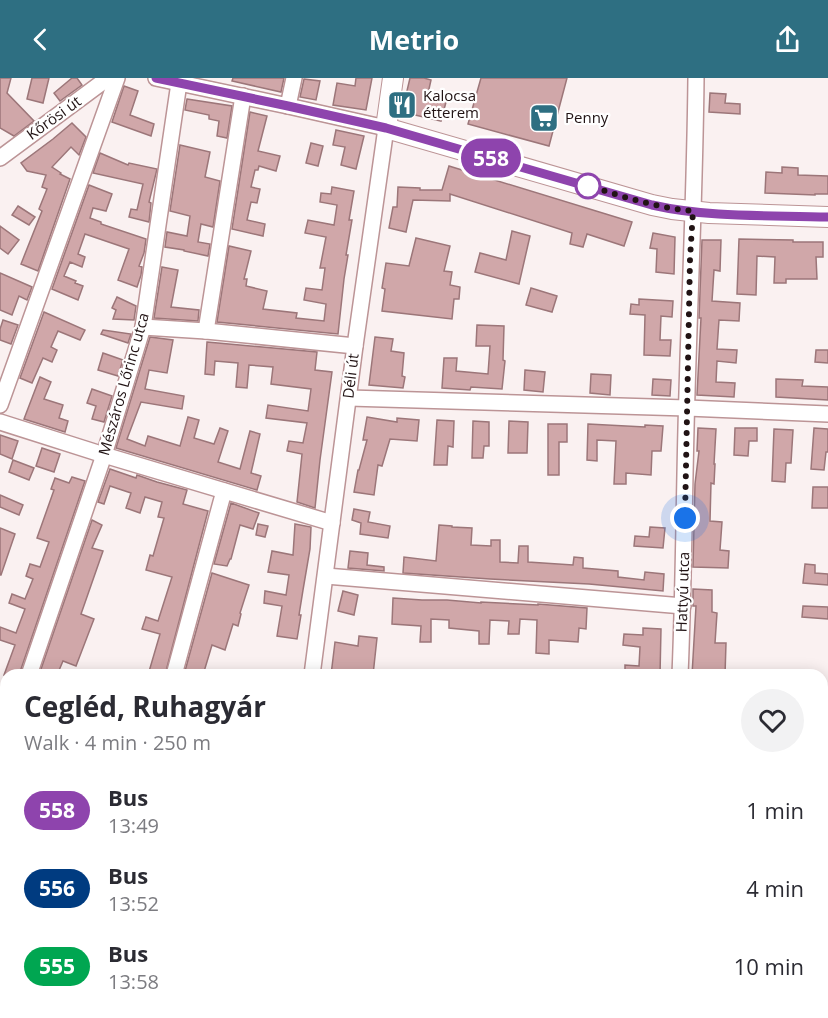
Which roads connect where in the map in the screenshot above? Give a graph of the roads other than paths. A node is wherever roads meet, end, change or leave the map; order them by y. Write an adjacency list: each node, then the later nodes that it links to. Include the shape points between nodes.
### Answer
1 (108, 78): 11 (street, Kőrösi út)
2 (117, 78): 18 (street)
3 (156, 78): 7 (street)
4 (294, 78): 9 (street)
5 (393, 78): 10 (main road, Déli út)
6 (696, 78): 12 (street, Hattyú utca)
7 (179, 83): 8 (street); 14 (street, Mészáros Lőrinc utca)
8 (243, 96): 9 (street); 15 (street)
9 (288, 106): 10 (street)
10 (386, 128): 12 (main road, via 652,205); 16 (street, Déli út)
11 (0, 158)
12 (693, 211): 13 (main road); 19 (street, Hattyú utca)
13 (828, 217)
14 (143, 327): 15 (street); 22 (street, Mészáros Lőrinc utca)
15 (206, 331): 16 (street)
16 (355, 346): 17 (street, Déli út)
17 (349, 398): 19 (street); 24 (street, Déli út)
18 (0, 405)
19 (687, 408): 20 (street); 26 (street, Hattyú utca)
20 (828, 414)
21 (0, 422): 22 (street)
22 (105, 455): 23 (street); 27 (street, Mészáros Lőrinc utca)
23 (224, 491): 24 (street); 28 (street)
24 (332, 523): 25 (street, Déli út)
25 (326, 576): 26 (street); 29 (street, Déli út)
26 (683, 606): 30 (street, Hattyú utca)
27 (31, 669)
28 (176, 669)
29 (313, 669)
30 (680, 669)

